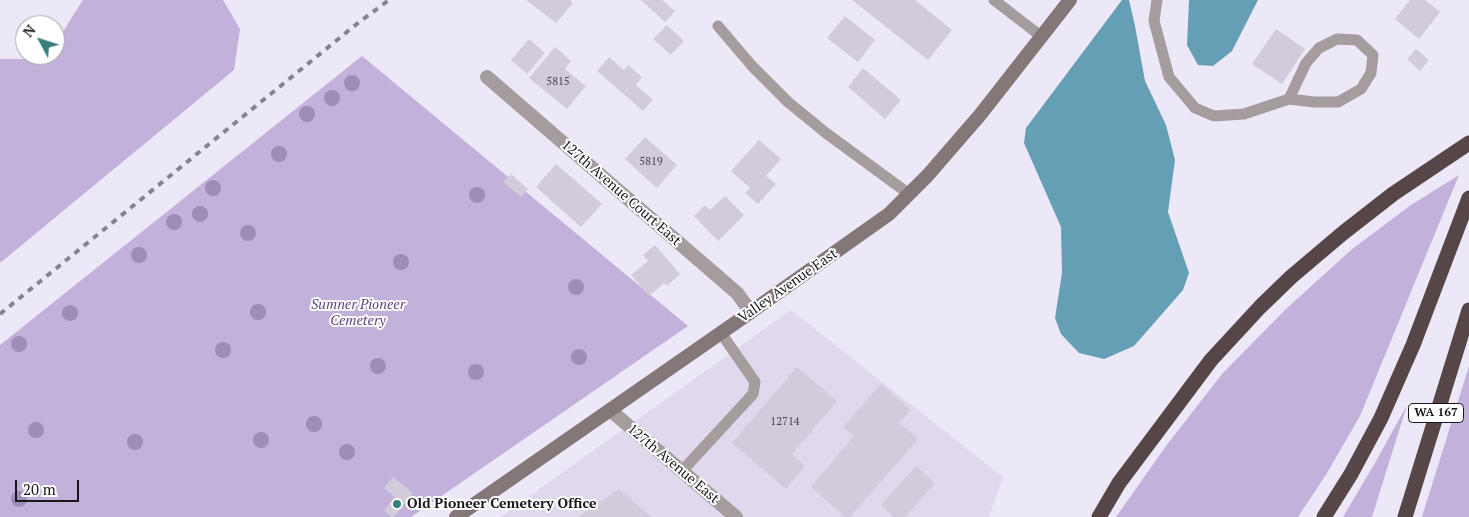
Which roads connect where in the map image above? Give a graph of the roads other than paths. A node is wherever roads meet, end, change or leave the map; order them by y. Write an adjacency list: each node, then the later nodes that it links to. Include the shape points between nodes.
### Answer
1 (994, 0): 5 (lane)
2 (1070, 0): 5 (main road, Valley Avenue East)
3 (1157, 0): 7 (lane, via 1154,21 1168,77 1195,108 1214,116 1244,114)
4 (718, 26): 9 (lane, via 788,102)
5 (1042, 37): 9 (main road, Valley Avenue East, via 980,115)
6 (487, 77): 12 (street, 127th Avenue Court East, via 738,293)
7 (1290, 99): 7 (lane, via 1338,102 1361,89 1371,74 1373,54 1357,40 1338,39 1319,48 1306,63)
8 (1469, 144): 18 (highway, via 1343,233 1260,307 1211,360 1120,483)
9 (909, 194): 12 (main road, Valley Avenue East, via 888,214)
10 (1469, 198): 19 (highway, via 1381,418)
11 (1469, 310): 20 (highway, WA 167)
12 (751, 312): 13 (main road, Valley Avenue East)
13 (721, 333): 14 (main road, Valley Avenue East); 15 (lane, via 755,382 753,394)
14 (610, 410): 15 (street, 127th Avenue East); 16 (main road, Valley Avenue East)
15 (682, 471): 17 (street, 127th Avenue East)
16 (456, 517)
17 (736, 517)
18 (1099, 517)
19 (1324, 517)
20 (1405, 517)

